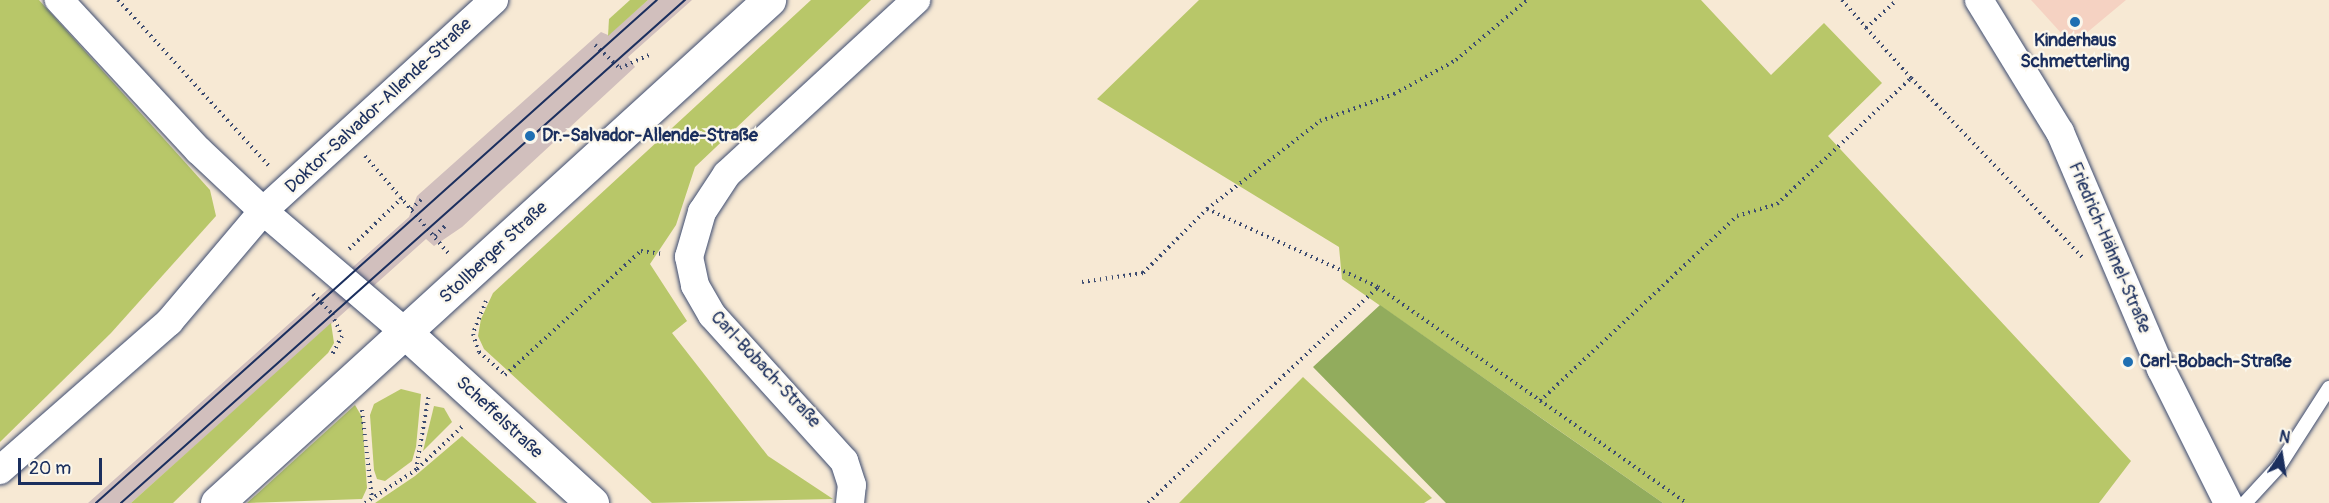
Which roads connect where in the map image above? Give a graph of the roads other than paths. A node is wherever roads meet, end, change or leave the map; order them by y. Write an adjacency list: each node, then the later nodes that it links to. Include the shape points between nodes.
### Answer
1 (59, 0): 6 (street, via 198,150)
2 (494, 0): 6 (street, Doktor-Salvador-Allende-Straße)
3 (769, 0): 7 (main road, Stollberger Straße)
4 (916, 0): 12 (street, Carl-Bobach-Straße, via 727,174 702,213 689,257 712,315 844,461 852,485)
5 (1979, 0): 13 (street, Friedrich-Hähnel-Straße, via 2060,132 2119,274)
6 (263, 212): 7 (street); 9 (street, Doktor-Salvador-Allende-Straße, via 170,322)
7 (406, 333): 10 (main road, Stollberger Straße); 11 (main road, Scheffelstraße)
8 (2329, 388): 14 (lane, via 2279,466)
9 (0, 470)
10 (217, 503)
11 (592, 503)
12 (850, 503)
13 (2228, 503)
14 (2245, 503)

